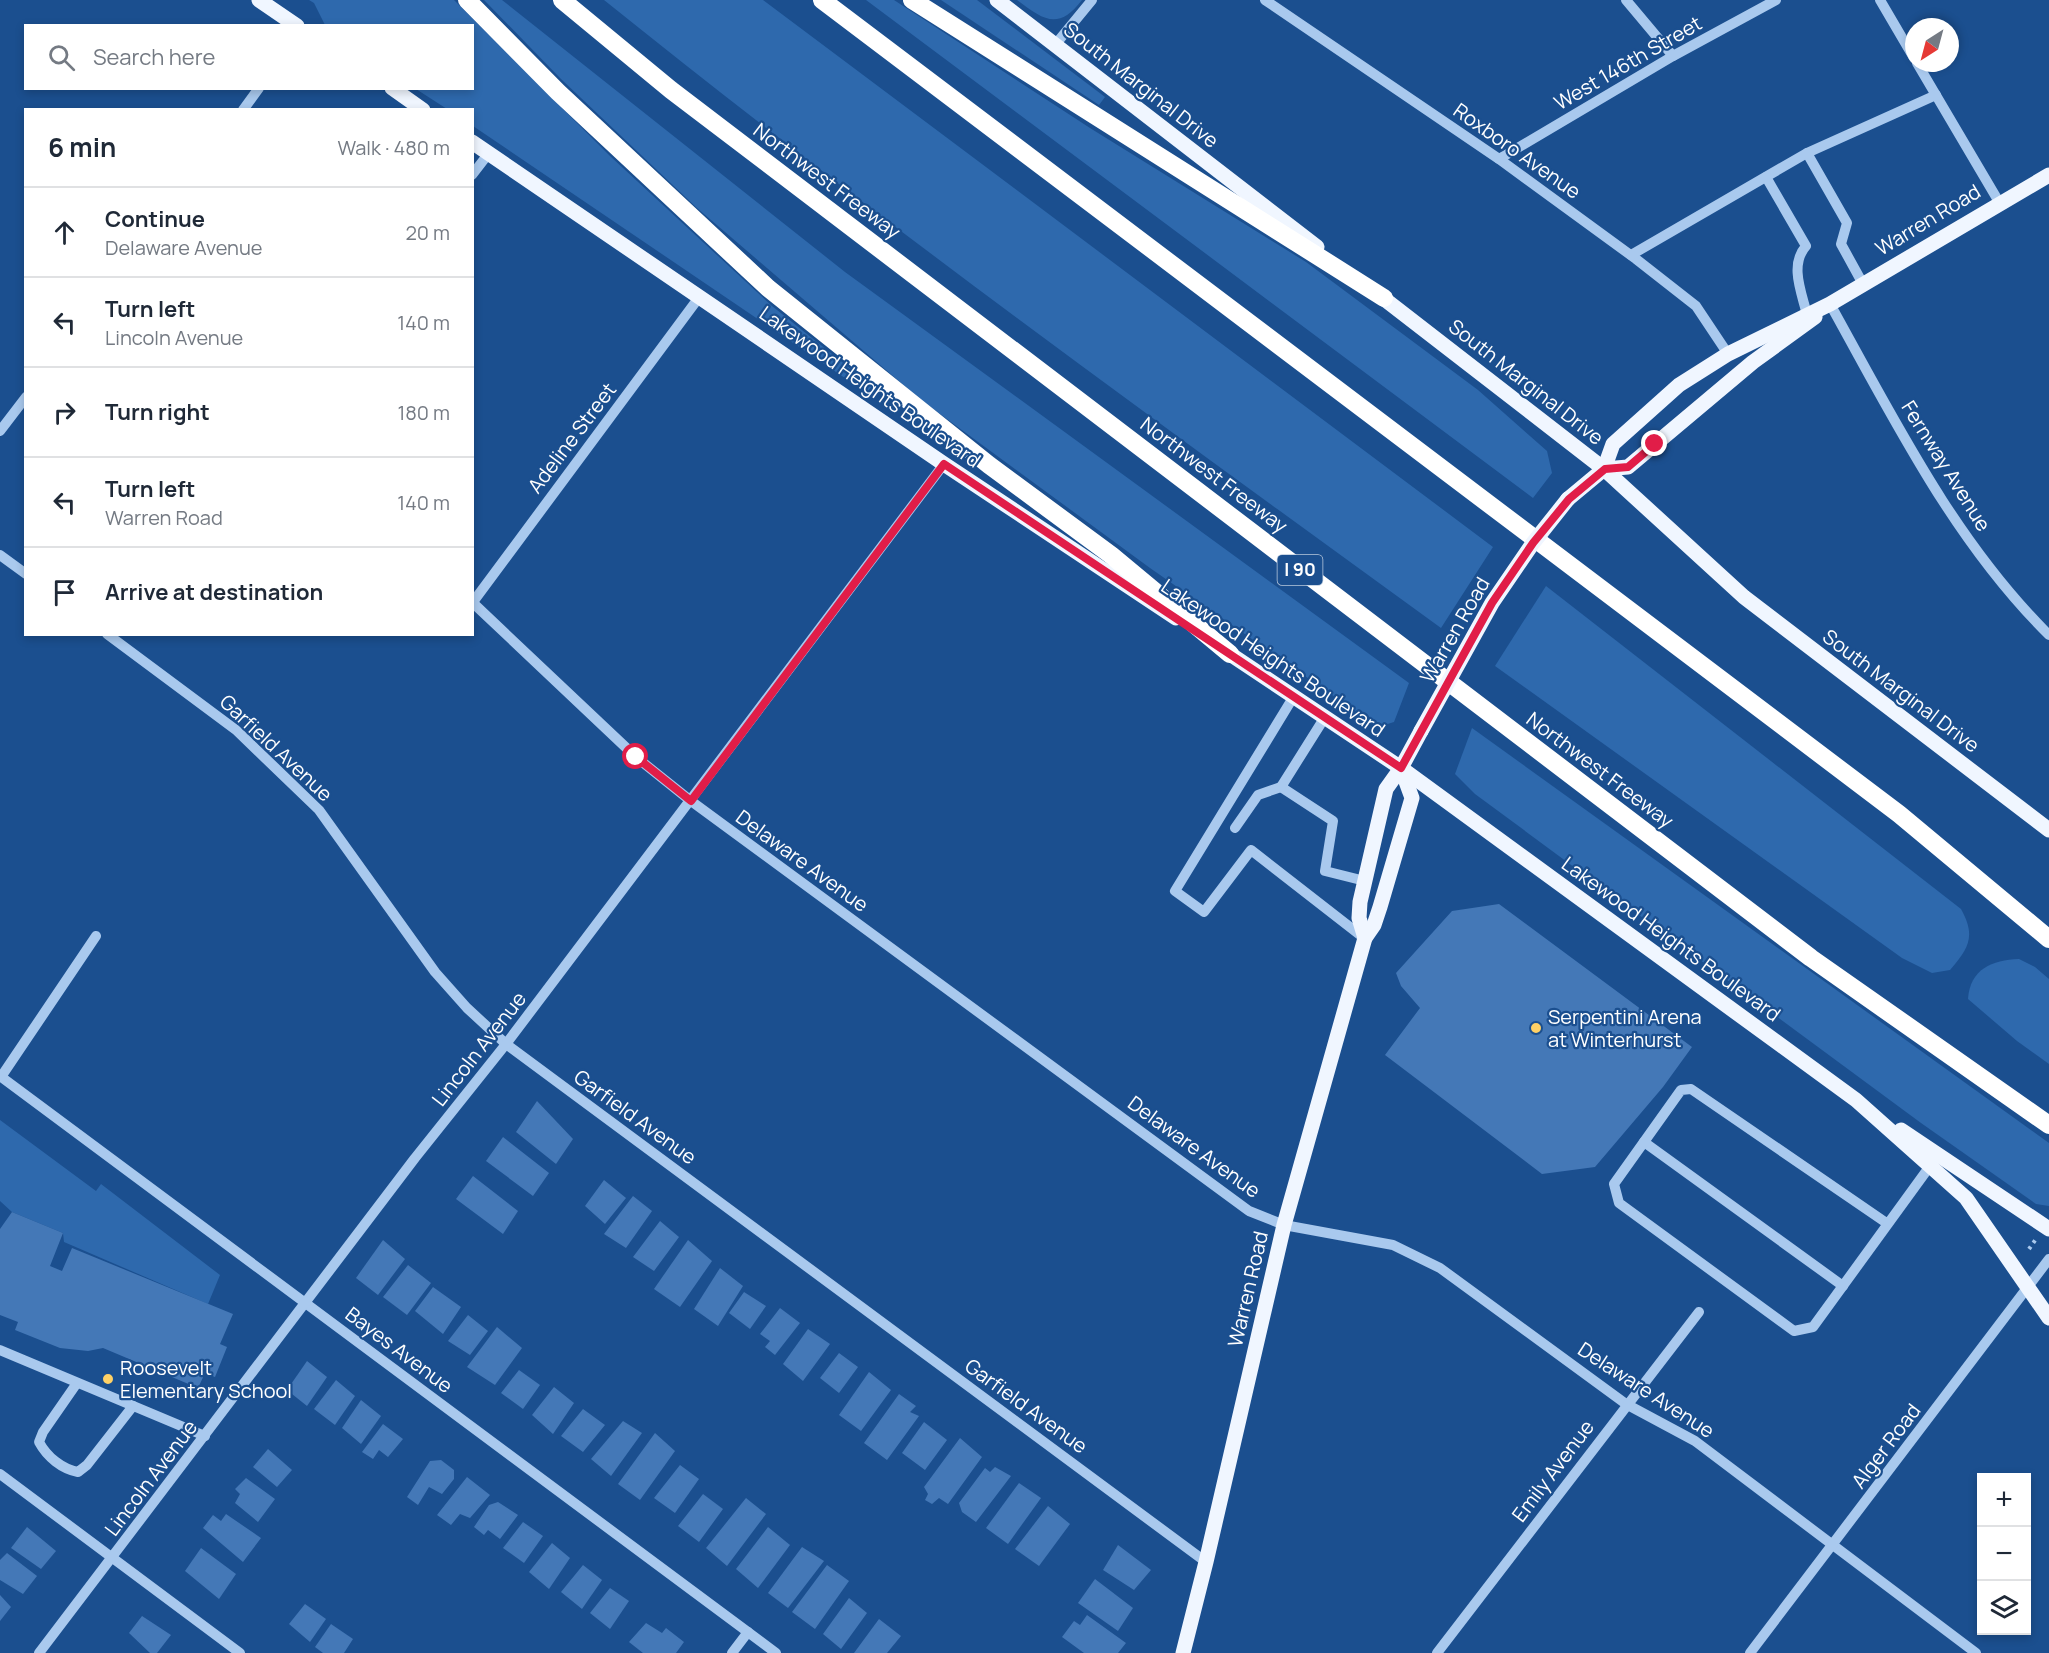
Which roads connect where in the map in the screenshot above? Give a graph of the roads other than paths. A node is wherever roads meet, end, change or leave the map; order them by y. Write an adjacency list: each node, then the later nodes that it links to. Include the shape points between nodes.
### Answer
1 (259, 0): 12 (main road)
2 (467, 0): 47 (highway, via 558,92 768,288 989,465 1111,555)
3 (562, 0): 62 (highway, Northwest Freeway / I 90, via 681,97 1811,958)
4 (822, 0): 58 (highway, via 1899,814)
5 (912, 0): 33 (highway)
6 (997, 0): 14 (main road, South Marginal Drive)
7 (1092, 0): 14 (street)
8 (1265, 0): 25 (street, Roxboro Avenue)
9 (1626, 0): 15 (street)
10 (1776, 0): 15 (street, West 146th Street)
11 (1880, 0): 13 (street)
12 (294, 24)
13 (1905, 43)
14 (1055, 45): 33 (main road, South Marginal Drive)
15 (1673, 56): 25 (street, West 146th Street)
16 (1922, 72): 19 (street)
17 (258, 90): 20 (street)
18 (395, 90): 21 (main road)
19 (1936, 95): 24 (street); 29 (street)
20 (244, 108)
21 (420, 108)
22 (474, 143): 23 (main road, Lakewood Heights Boulevard)
23 (489, 153): 26 (street); 32 (main road, Lakewood Heights Boulevard)
24 (1807, 153): 28 (street); 31 (street, via 1847,223 1841,244)
25 (1499, 159): 30 (street, Roxboro Avenue)
26 (474, 172)
27 (2049, 175): 29 (main road, Warren Road)
28 (1766, 177): 30 (street); 35 (street, via 1806,246 1798,254 1797,267)
29 (1999, 202): 31 (main road, Warren Road)
30 (1631, 255): 36 (street, Roxboro Avenue, via 1696,306)
31 (1863, 284): 34 (main road, Warren Road)
32 (700, 296): 39 (main road, Lakewood Heights Boulevard); 43 (street, Adeline Street)
33 (1384, 298): 40 (main road, South Marginal Drive)
34 (1830, 304): 35 (main road, Warren Road); 40 (main road, Warren Road, via 1752,362 1628,467); 45 (street, Fernway Avenue, via 1936,493 1972,544)
35 (1808, 315): 36 (main road, Warren Road)
36 (1728, 354): 40 (main road, Warren Road, via 1679,385 1613,444)
37 (24, 400): 38 (street)
38 (0, 431)
39 (944, 464): 47 (main road, Lakewood Heights Boulevard); 52 (street, Lincoln Avenue)
40 (1605, 469): 50 (main road, Warren Road, bridge, via 1569,499 1492,603); 54 (main road, South Marginal Drive, via 1744,597)
41 (0, 555): 42 (street)
42 (24, 573)
43 (474, 601)
44 (474, 603): 52 (street, Delaware Avenue, via 636,757)
45 (2049, 635)
46 (110, 636): 59 (street, Garfield Avenue, via 236,730 319,810 435,972)
47 (1230, 654): 48 (main road, Lakewood Heights Boulevard)
48 (1294, 696): 49 (main road, Lakewood Heights Boulevard); 57 (street, via 1175,891 1204,912 1251,850)
49 (1325, 717): 50 (main road, Lakewood Heights Boulevard); 51 (street)
50 (1401, 768): 55 (main road, Warren Road, via 1386,789); 57 (main road, Warren Road, via 1412,798 1374,925); 61 (main road, Lakewood Heights Boulevard)
51 (1281, 787): 53 (street, via 1258,795); 55 (street, via 1333,821 1325,871)
52 (691, 801): 59 (street, Lincoln Avenue); 66 (street, Delaware Avenue, via 1249,1211)
53 (1235, 828)
54 (2049, 830)
55 (1365, 881): 57 (main road, Warren Road, via 1359,918)
56 (96, 936): 60 (street)
57 (1365, 938): 66 (main road, Warren Road)
58 (2049, 939)
59 (506, 1044): 71 (street, Lincoln Avenue); 82 (street, Garfield Avenue)
60 (0, 1076): 71 (street, Bayes Avenue)
61 (1856, 1100): 64 (main road, Lakewood Heights Boulevard); 67 (main road)
62 (2049, 1125)
63 (1644, 1142): 65 (street, via 1681,1090 1690,1089); 69 (street); 69 (street, via 1614,1184 1619,1203 1794,1331 1813,1327)
64 (1930, 1166): 65 (street); 70 (main road, Lakewood Heights Boulevard, via 1966,1198)
65 (1888, 1224): 69 (street)
66 (1284, 1225): 76 (street, Delaware Avenue, via 1393,1245 1440,1268); 82 (main road, Warren Road)
67 (2049, 1229)
68 (2049, 1259): 70 (street, Alger Road)
69 (1843, 1286)
70 (2027, 1290): 73 (main road, Lakewood Heights Boulevard); 80 (street, Alger Road)
71 (306, 1303): 78 (street, Lincoln Avenue); 83 (street, Bayes Avenue)
72 (1699, 1312): 76 (street, Emily Avenue)
73 (2049, 1318)
74 (0, 1350): 75 (street)
75 (77, 1383): 77 (street); 77 (street, via 39,1442 44,1452 67,1470 78,1472 87,1465)
76 (1626, 1404): 80 (street, Delaware Avenue, via 1695,1441); 89 (street, Emily Avenue)
77 (133, 1406): 78 (street)
78 (205, 1436): 81 (street, Lincoln Avenue)
79 (0, 1474): 81 (street)
80 (1833, 1545): 90 (street, Alger Road); 91 (street, Delaware Avenue)
81 (112, 1558): 84 (street, Lincoln Avenue); 85 (street)
82 (1206, 1563): 88 (main road, Warren Road)
83 (748, 1632): 86 (street); 87 (street, Bayes Avenue)
84 (39, 1653)
85 (240, 1653)
86 (732, 1653)
87 (776, 1653)
88 (1183, 1653)
89 (1437, 1653)
90 (1750, 1653)
91 (1976, 1653)

